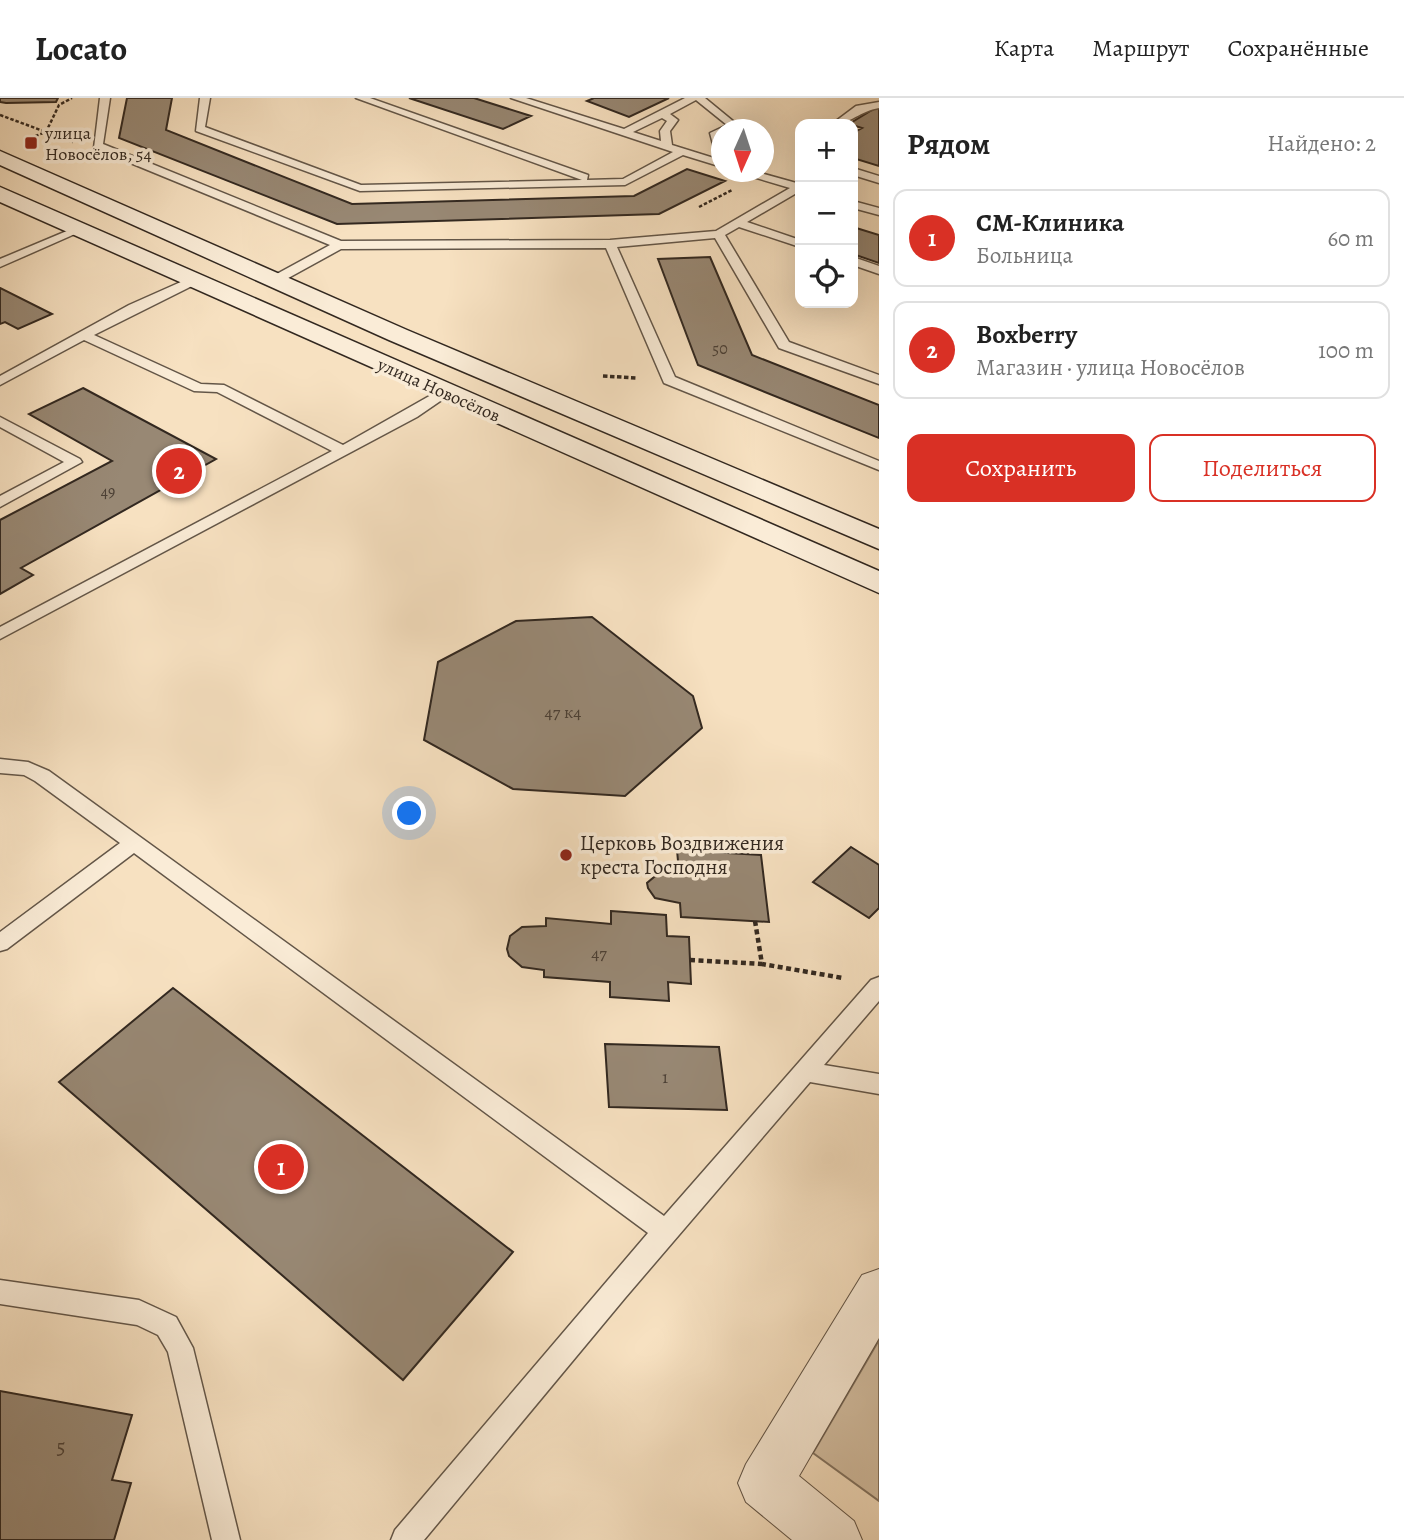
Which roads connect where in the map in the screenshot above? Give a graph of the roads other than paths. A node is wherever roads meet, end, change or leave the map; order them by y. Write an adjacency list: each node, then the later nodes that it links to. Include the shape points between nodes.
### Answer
1 (105, 98): 32 (lane, via 98,146)
2 (205, 98): 21 (lane, via 200,129 360,188)
3 (361, 98): 21 (lane)
4 (516, 98): 9 (lane)
5 (566, 98): 9 (lane)
6 (693, 98): 10 (lane)
7 (699, 98): 11 (lane)
8 (879, 105): 12 (lane, via 860,108)
9 (550, 108): 13 (lane)
10 (662, 114): 13 (lane); 14 (lane, via 673,120 665,131)
11 (725, 119)
12 (844, 119)
13 (624, 133): 14 (lane)
14 (667, 146): 15 (lane)
15 (682, 151): 17 (lane); 21 (lane, via 625,182)
16 (0, 158): 36 (main road, улица Новосёлов)
17 (711, 160)
18 (858, 174): 20 (lane)
19 (774, 180): 22 (lane)
20 (879, 180)
21 (596, 181)
22 (795, 186)
23 (795, 190): 27 (lane)
24 (0, 194): 28 (main road, улица Новосёлов)
25 (858, 206): 26 (lane)
26 (879, 212)
27 (738, 223): 29 (lane); 30 (lane)
28 (78, 230): 33 (lane); 37 (main road, улица Новосёлов)
29 (719, 234): 31 (lane); 39 (lane, via 784,345)
30 (795, 242)
31 (610, 244): 32 (lane); 44 (lane, via 669,380)
32 (339, 245): 36 (lane)
33 (0, 263)
34 (858, 263): 35 (lane)
35 (879, 270)
36 (276, 279): 46 (main road, улица Новосёлов)
37 (192, 281): 38 (lane); 41 (main road, улица Новосёлов)
38 (84, 335): 40 (lane); 43 (lane, via 199,388 219,388)
39 (879, 380)
40 (0, 381)
41 (444, 393): 43 (lane); 47 (main road, улица Новосёлов)
42 (0, 421): 45 (lane, via 75,463)
43 (343, 451): 48 (lane)
44 (879, 466)
45 (0, 502)
46 (879, 540)
47 (879, 583)
48 (0, 634)
49 (0, 766): 50 (lane, via 28,769 42,776)
50 (134, 843): 51 (lane); 55 (lane)
51 (0, 943)
52 (878, 987): 53 (lane)
53 (805, 1070): 54 (lane); 55 (lane)
54 (879, 1084)
55 (666, 1232): 59 (lane)
56 (0, 1292): 58 (lane, via 139,1313 167,1326 180,1348)
57 (879, 1292): 60 (street, via 765,1483)
58 (226, 1540)
59 (405, 1540)
60 (835, 1540)

